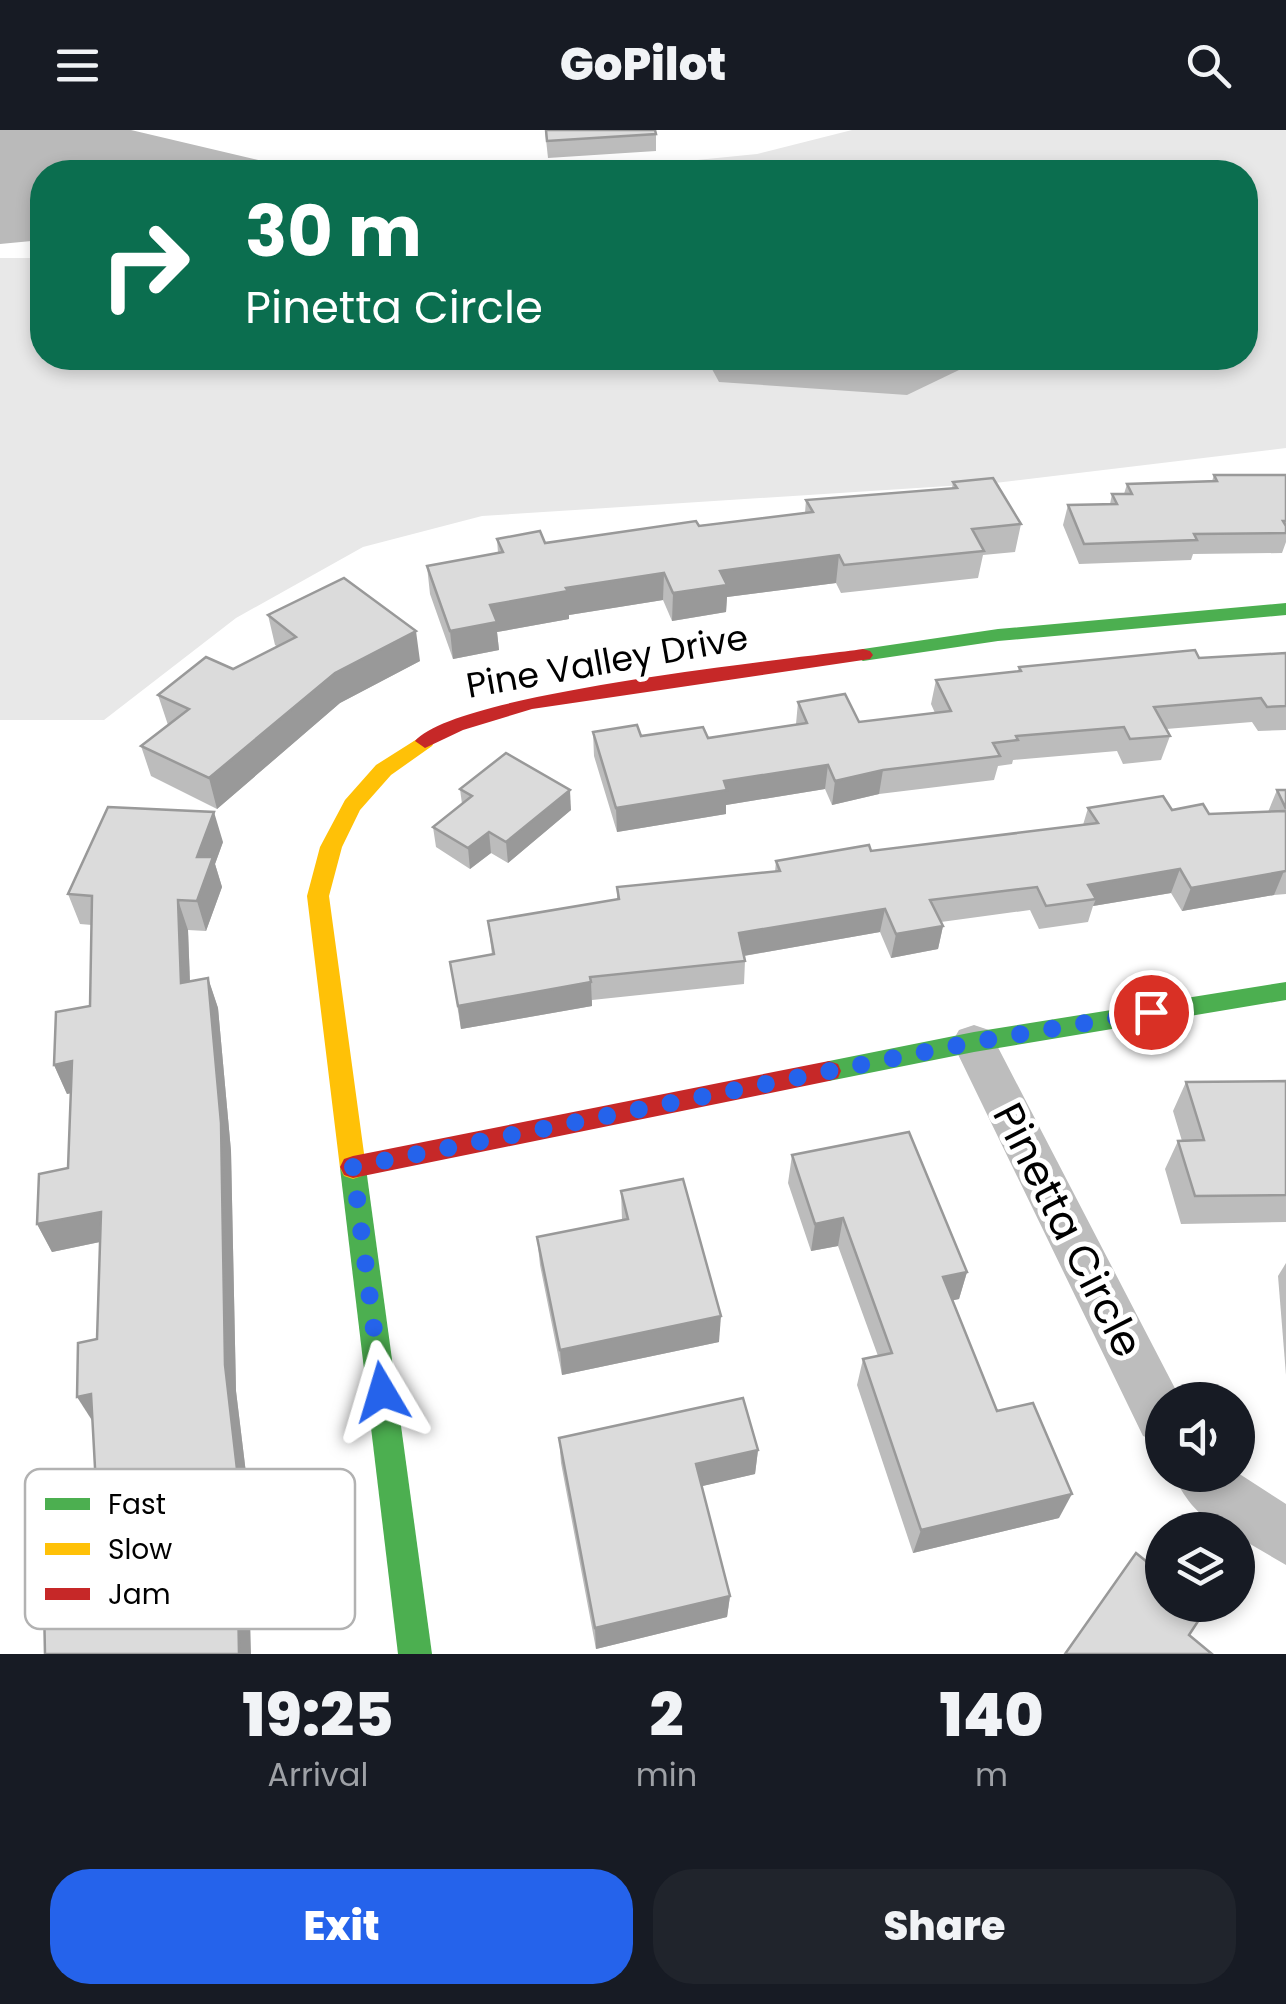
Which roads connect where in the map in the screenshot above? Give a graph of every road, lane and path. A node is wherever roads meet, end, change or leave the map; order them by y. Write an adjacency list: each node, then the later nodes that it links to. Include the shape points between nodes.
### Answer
1 (1286, 609): 4 (street, Pine Valley Drive, via 1016,633 795,662 504,709 425,739 381,769 347,806 320,872)
2 (1286, 991): 3 (street)
3 (974, 1042): 4 (street); 5 (street, Pinetta Circle)
4 (353, 1167): 8 (street, Pine Valley Drive)
5 (1145, 1384)
6 (1218, 1492): 7 (street)
7 (1286, 1537)
8 (415, 1654)

